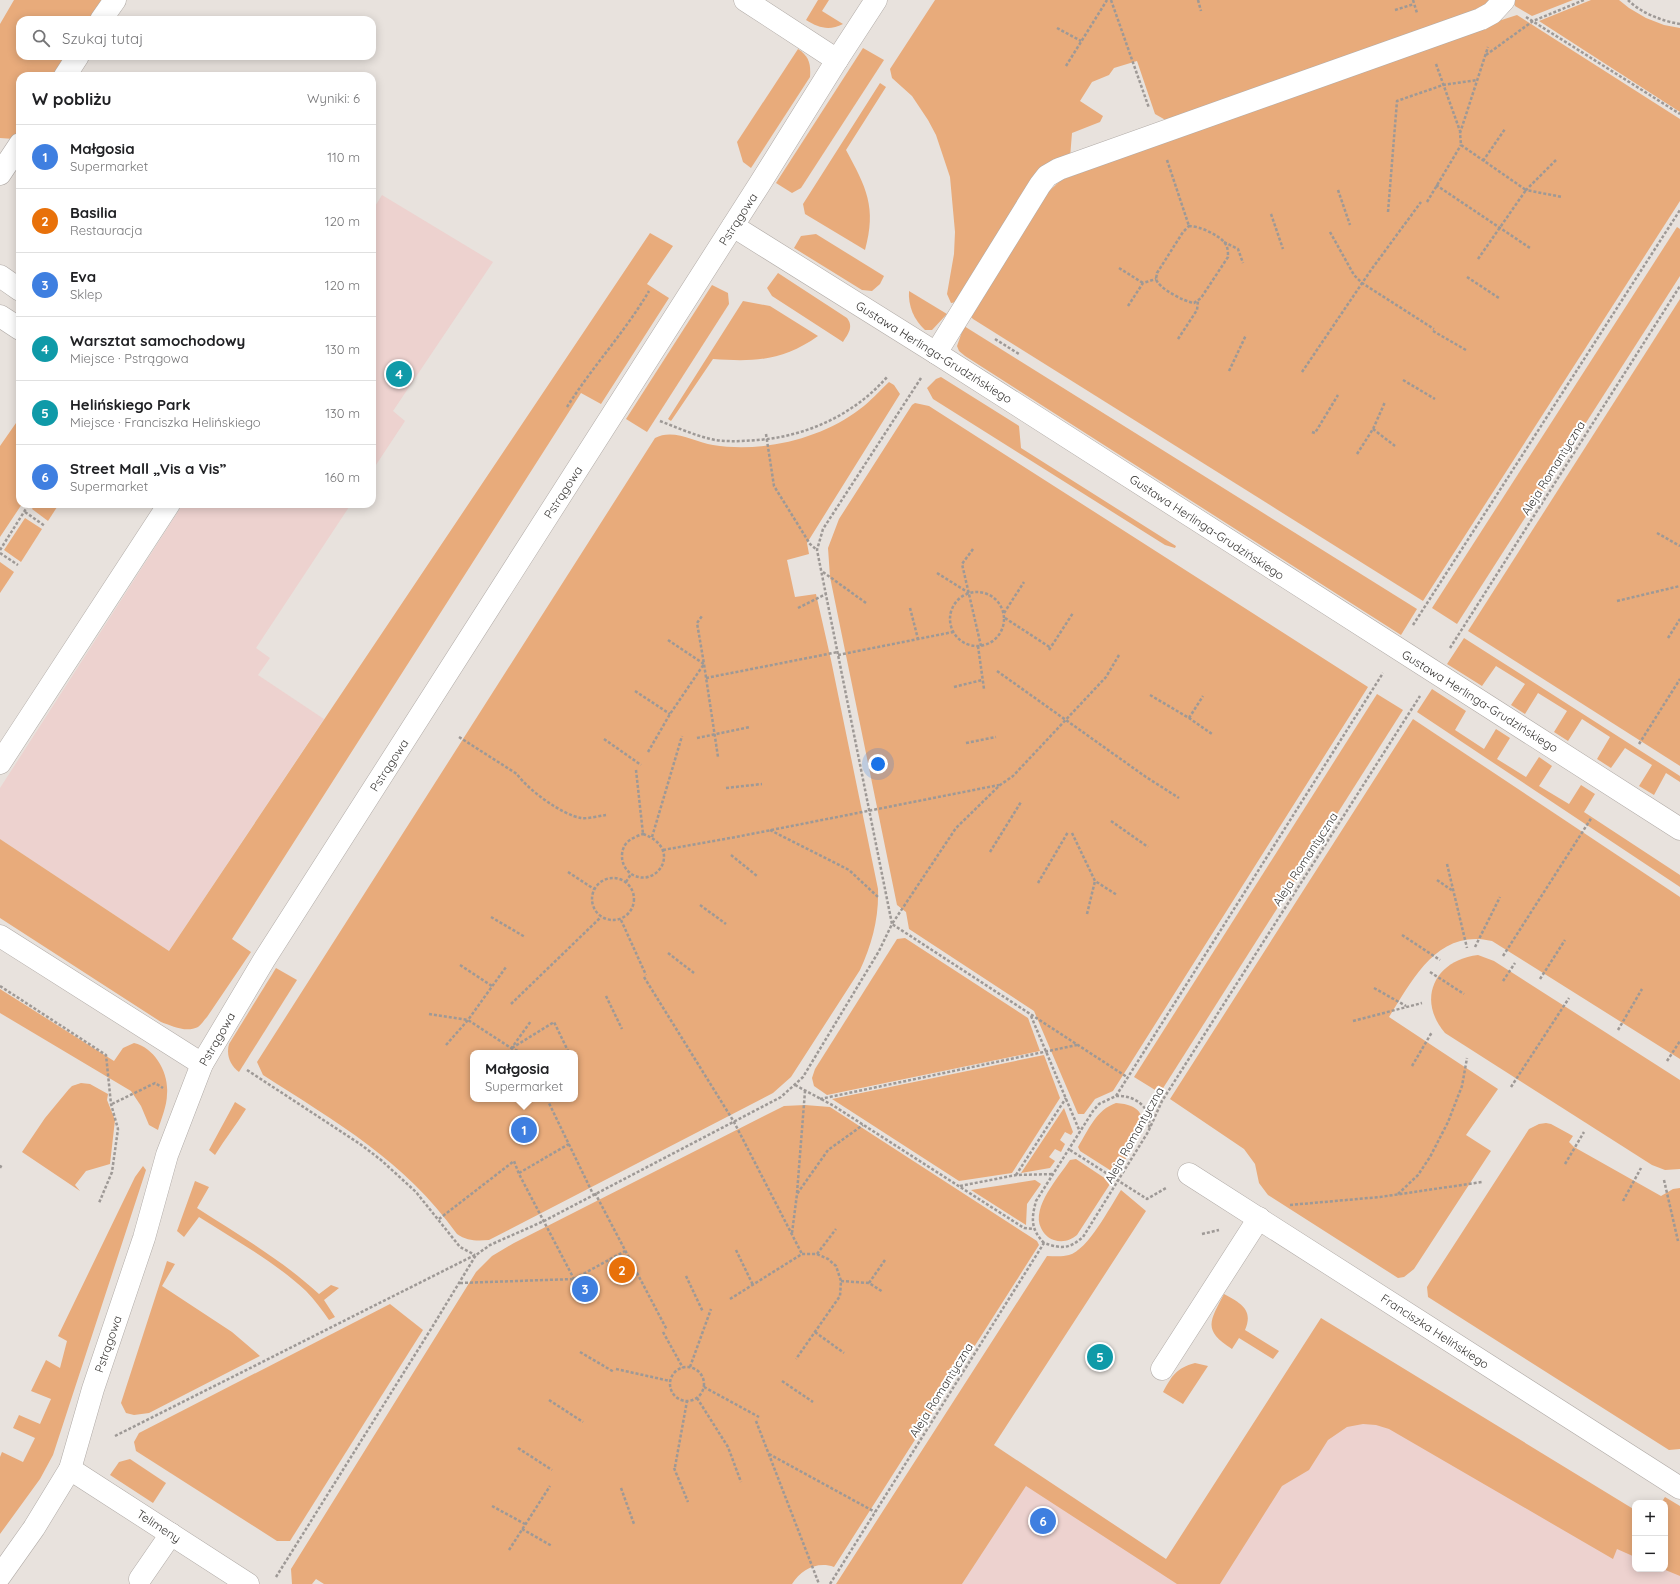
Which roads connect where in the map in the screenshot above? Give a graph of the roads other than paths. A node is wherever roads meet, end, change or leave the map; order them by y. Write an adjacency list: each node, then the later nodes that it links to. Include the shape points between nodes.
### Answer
1 (115, 0): 5 (street)
2 (745, 0): 7 (street)
3 (876, 0): 7 (street, Pstrągowa)
4 (1503, 2): 16 (street, via 1481,19 1059,169 1040,185)
5 (104, 16)
6 (75, 60): 8 (street)
7 (837, 60): 11 (street, Pstrągowa)
8 (68, 72)
9 (16, 150): 10 (street)
10 (1, 171)
11 (733, 226): 16 (street, Gustawa Herlinga-Grudzińskiego); 21 (street, Pstrągowa, via 264,960)
12 (0, 276): 13 (street)
13 (16, 287)
14 (0, 316): 15 (street)
15 (16, 326)
16 (936, 353): 19 (street, Gustawa Herlinga-Grudzińskiego)
17 (166, 508): 18 (street)
18 (0, 763)
19 (1680, 829)
20 (0, 936): 21 (street)
21 (202, 1064): 25 (street, Pstrągowa, via 167,1155 144,1238 93,1389)
22 (1189, 1174): 23 (street, Franciszka Helińskiego)
23 (1259, 1218): 24 (street); 26 (street, Franciszka Helińskiego)
24 (1162, 1369)
25 (70, 1469): 27 (street, Telimeny); 28 (street, Pstrągowa, via 34,1528)
26 (1680, 1488)
27 (171, 1534): 29 (street); 30 (street, Telimeny)
28 (0, 1576)
29 (140, 1579)
30 (248, 1584)

